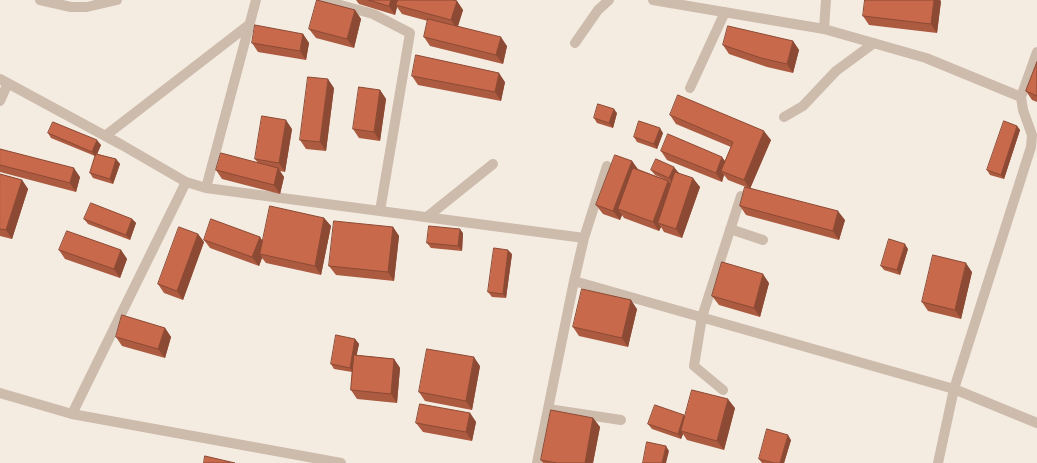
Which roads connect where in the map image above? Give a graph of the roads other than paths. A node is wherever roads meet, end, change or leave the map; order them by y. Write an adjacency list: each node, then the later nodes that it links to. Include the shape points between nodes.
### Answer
1 (40, 0): 2 (street, via 76,8 87,8)
2 (117, 0)
3 (256, 0): 9 (street)
4 (322, 0): 26 (street, via 373,14 410,33)
5 (609, 0): 11 (street, via 598,10)
6 (653, 0): 8 (street)
7 (826, 0): 10 (street)
8 (725, 12): 10 (street); 15 (street)
9 (250, 24): 19 (street); 24 (street)
10 (824, 29): 12 (street)
11 (575, 43)
12 (874, 43): 16 (street, via 926,58); 18 (street, via 836,71 803,106)
13 (1037, 52): 16 (street)
14 (4, 81): 17 (street); 19 (street)
15 (690, 88)
16 (1021, 98): 20 (street)
17 (0, 101)
18 (784, 118)
19 (105, 136): 23 (street)
20 (1034, 136): 33 (street)
21 (492, 164): 27 (street)
22 (608, 166): 29 (street)
23 (186, 182): 24 (street); 37 (street)
24 (206, 188): 26 (street)
25 (741, 196): 28 (street)
26 (380, 211): 27 (street)
27 (426, 217): 29 (street)
28 (730, 229): 30 (street); 32 (street)
29 (584, 238): 31 (street)
30 (763, 240)
31 (574, 281): 32 (street); 36 (street)
32 (702, 317): 33 (street); 34 (street, via 694,366)
33 (954, 389): 39 (street); 42 (street)
34 (723, 390)
35 (0, 393): 37 (street)
36 (548, 409): 38 (street); 41 (street)
37 (72, 414): 40 (street)
38 (621, 420)
39 (1037, 423)
40 (341, 463)
41 (537, 463)
42 (938, 463)

